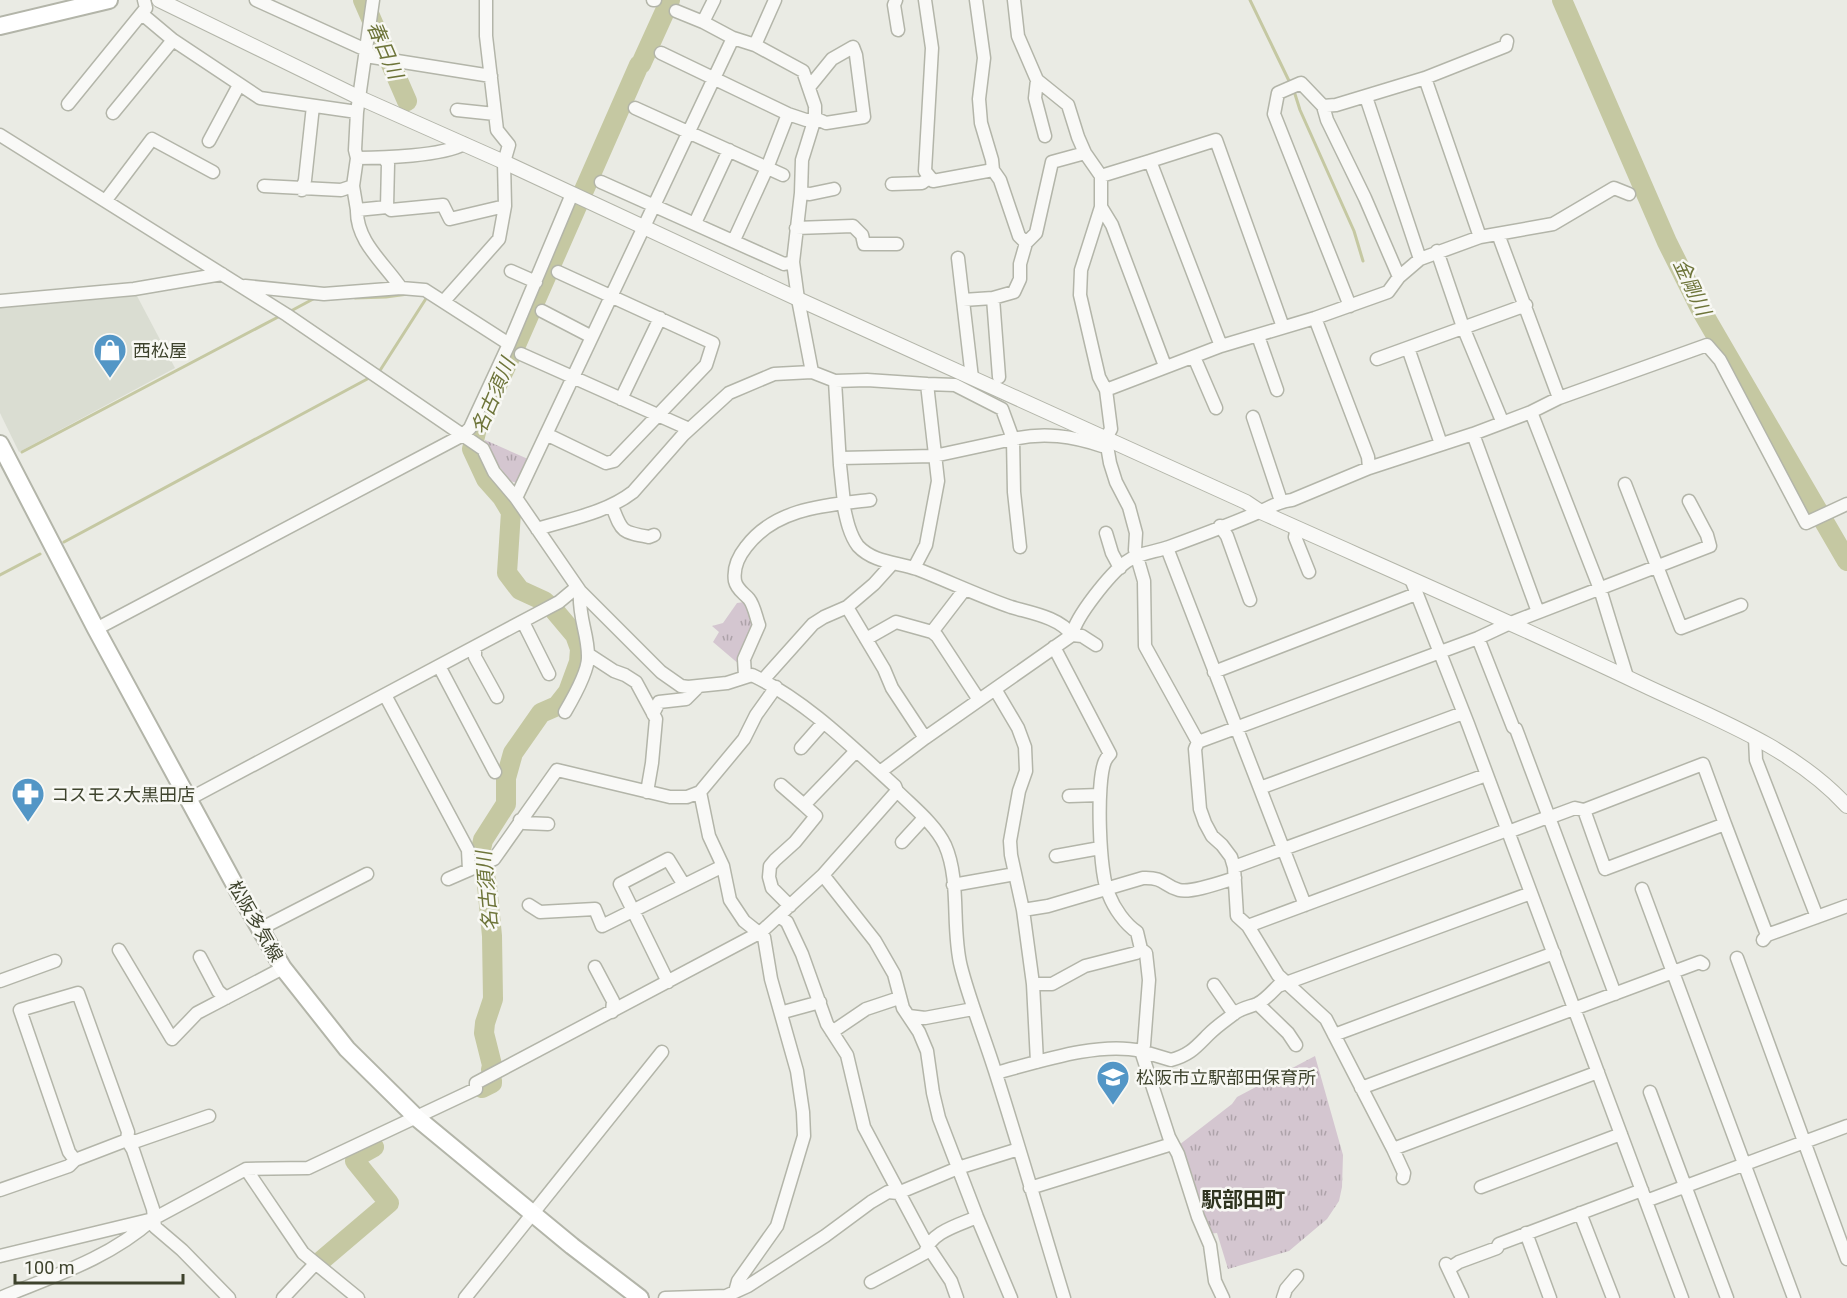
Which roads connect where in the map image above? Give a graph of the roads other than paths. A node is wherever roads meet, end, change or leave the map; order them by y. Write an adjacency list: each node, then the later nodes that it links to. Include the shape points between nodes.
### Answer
1 (109, 0): 16 (main road)
2 (144, 0): 14 (street, via 146,8)
3 (159, 0): 32 (street)
4 (256, 0): 22 (street)
5 (374, 0): 22 (street)
6 (486, 0): 24 (street)
7 (714, 0): 15 (street)
8 (775, 0): 21 (street)
9 (896, 0): 17 (street)
10 (925, 0): 57 (street, via 932,48 925,171)
11 (976, 0): 53 (street, via 984,58 978,99)
12 (1014, 0): 27 (street, via 1018,36)
13 (676, 11): 15 (street)
14 (142, 14): 19 (street); 31 (street)
15 (704, 22): 18 (street)
16 (0, 26)
17 (898, 30)
18 (733, 38): 21 (street); 25 (street)
19 (173, 40): 28 (street); 37 (street)
20 (1507, 41): 26 (street, via 1506,46)
21 (755, 45): 29 (street, via 803,71)
22 (366, 50): 24 (street, via 372,57); 32 (street)
23 (661, 52): 25 (street)
24 (491, 76): 38 (street)
25 (713, 77): 39 (street); 41 (street)
26 (1425, 78): 30 (street); 77 (street)
27 (1037, 80): 43 (street, via 1035,98); 47 (street, via 1068,105)
28 (239, 84): 33 (street, via 260,98); 44 (street)
29 (810, 86): 40 (street); 40 (street, via 832,59 853,47 864,117 826,123)
30 (1366, 97): 34 (street); 83 (street)
31 (68, 104)
32 (358, 105): 33 (street); 45 (street); 48 (street)
33 (313, 106): 63 (street)
34 (1323, 106): 88 (street); 99 (street, via 1301,83 1278,93 1274,114)
35 (635, 108): 41 (street)
36 (457, 110): 38 (street)
37 (113, 113)
38 (495, 114): 51 (street, via 497,130 509,145)
39 (788, 114): 40 (street, via 806,120); 52 (street)
40 (814, 118): 64 (street, via 802,160)
41 (689, 132): 46 (street); 68 (street)
42 (0, 135): 67 (street)
43 (1045, 136)
44 (209, 141)
45 (464, 144): 49 (street); 51 (street)
46 (729, 150): 52 (street); 73 (street)
47 (1085, 153): 56 (street); 79 (street, via 1052,162 1036,233)
48 (357, 158): 49 (street); 61 (street)
49 (384, 158): 70 (street, via 388,164)
50 (1150, 161): 56 (street); 103 (street, via 1216,140); 108 (street)
51 (504, 162): 65 (street); 69 (street)
52 (767, 168): 55 (street); 78 (street)
53 (993, 170): 57 (street, via 933,182); 79 (street, via 1019,236)
54 (213, 172): 67 (street, via 152,138)
55 (783, 175)
56 (1101, 176): 71 (street)
57 (930, 177): 59 (street, via 922,183)
58 (602, 182): 68 (street)
59 (892, 184)
60 (264, 186): 63 (street)
61 (353, 186): 63 (street, via 341,190); 72 (street)
62 (834, 189): 64 (street)
63 (302, 190)
64 (801, 193): 75 (street)
65 (573, 194): 74 (street); 89 (street)
66 (1629, 194): 76 (street, via 1614,188 1553,224)
67 (106, 200): 87 (street)
68 (655, 205): 73 (street); 74 (street)
69 (505, 206): 70 (street, via 450,219 443,205 391,210); 97 (street, via 499,239)
70 (387, 207): 72 (street)
71 (1101, 207): 113 (street, via 1112,225); 120 (street, via 1082,270 1080,295 1099,376)
72 (357, 210): 91 (street, via 363,238)
73 (695, 223): 78 (street)
74 (644, 228): 92 (street); 93 (street)
75 (796, 228): 80 (street, via 853,226 864,244); 84 (street)
76 (1498, 234): 77 (street); 98 (street)
77 (1480, 237): 81 (street)
78 (734, 240): 84 (street, via 784,264)
79 (1026, 243): 94 (street, via 1014,292)
80 (897, 244)
81 (1437, 251): 83 (street); 104 (street)
82 (958, 258): 95 (street)
83 (1420, 259): 88 (street)
84 (793, 262): 93 (street)
85 (511, 271): 89 (street)
86 (558, 272): 92 (street)
87 (222, 274): 90 (street); 96 (street, via 134,288)
88 (1399, 277): 99 (street, via 1388,292)
89 (536, 282): 107 (street)
90 (240, 286): 91 (street, via 324,294); 132 (street)
91 (401, 288): 97 (street, via 425,290)
92 (612, 295): 101 (street); 106 (street)
93 (798, 298): 114 (street); 117 (street)
94 (993, 298): 95 (street); 116 (street)
95 (963, 300): 117 (street)
96 (0, 301)
97 (447, 303): 107 (street)
98 (1526, 305): 104 (street); 122 (street)
99 (1350, 306): 102 (street)
100 (542, 311): 106 (street)
101 (660, 318): 123 (street); 126 (street, via 713,343 706,364)
102 (1315, 318): 103 (street); 139 (street)
103 (1283, 327): 105 (street)
104 (1463, 327): 109 (street); 128 (street)
105 (1258, 336): 108 (street); 121 (street)
106 (592, 337): 115 (street)
107 (509, 344): 132 (street)
108 (1221, 346): 111 (street)
109 (1408, 348): 112 (street); 136 (street)
110 (522, 354): 115 (street)
111 (1194, 357): 113 (street); 124 (street)
112 (1377, 359)
113 (1165, 366): 120 (street)
114 (812, 372): 118 (street); 129 (street, via 774,374 729,393)
115 (573, 376): 123 (street); 130 (street)
116 (999, 377)
117 (972, 378): 134 (street)
118 (835, 381): 119 (street); 138 (street)
119 (927, 384): 133 (street, via 955,385 1002,409); 137 (street)
120 (1106, 390): 134 (street, via 1111,429)
121 (1277, 390)
122 (1559, 398): 125 (street); 147 (street, via 1707,345 1720,360 1806,523)
123 (621, 399): 126 (street)
124 (1216, 408)
125 (1531, 412): 128 (street); 164 (street)
126 (656, 415): 129 (street); 130 (street, via 614,461 606,463)
127 (1253, 417): 143 (street)
128 (1502, 422): 131 (street)
129 (690, 429): 146 (street, via 633,492)
130 (546, 434): 141 (street)
131 (1473, 434): 136 (street); 170 (street)
132 (464, 436): 141 (street, via 483,449 494,472); 173 (street)
133 (1013, 439): 134 (street, via 1028,435 1064,436 1102,446); 137 (street); 154 (street)
134 (1106, 440): 148 (street); 156 (street, via 1113,473 1129,507)
135 (0, 444): 173 (main road, 松阪多気線)
136 (1441, 444): 139 (street)
137 (934, 456): 138 (street); 158 (street, via 938,481 926,545)
138 (840, 458): 145 (street)
139 (1369, 468): 143 (street)
140 (1625, 484): 160 (street)
141 (516, 498): 151 (street)
142 (870, 500): 145 (street)
143 (1281, 501): 148 (street)
144 (1689, 501): 160 (street, via 1710,546)
145 (844, 503): 157 (street, via 852,536 860,547); 186 (street, via 815,507 781,519 758,533 738,557 736,583 750,600 759,625 744,659)
146 (612, 506): 151 (street); 153 (street, via 620,528 629,533)
147 (1841, 506)
148 (1261, 512): 149 (street); 150 (street)
149 (1220, 526): 155 (street); 167 (street)
150 (1297, 528): 161 (street, via 1295,537); 162 (street)
151 (537, 529): 163 (street)
152 (1106, 533): 159 (street)
153 (654, 535)
154 (1020, 547)
155 (1167, 548): 156 (street); 184 (street)
156 (1138, 556): 159 (street); 202 (street, via 1144,582 1145,646)
157 (892, 564): 158 (street); 169 (street)
158 (914, 568): 165 (street)
159 (1120, 568): 175 (street, via 1073,626)
160 (1656, 568): 164 (street); 168 (street, via 1681,628)
161 (1309, 572)
162 (1411, 579): 166 (street); 172 (street)
163 (578, 589): 171 (street); 182 (street); 189 (street, via 661,672 681,686)
164 (1600, 589): 170 (street); 187 (street)
165 (965, 590): 174 (street); 175 (street, via 1040,615 1066,627)
166 (1416, 594): 181 (street); 184 (street)
167 (1250, 600)
168 (1741, 605)
169 (847, 608): 177 (street); 188 (street, via 813,624)
170 (1538, 612): 172 (street)
171 (523, 622): 179 (street); 185 (street)
172 (1508, 624): 176 (street); 187 (street)
173 (96, 629): 215 (main road, 松阪多気線)
174 (932, 632): 177 (street, via 896,622); 194 (street)
175 (1072, 635): 178 (street); 180 (street)
176 (1478, 638): 181 (street); 220 (street)
177 (866, 639): 200 (street)
178 (1096, 645)
179 (475, 647): 183 (street); 193 (street, via 475,657)
180 (1054, 647): 191 (street); 213 (street, via 1110,754 1104,762)
181 (1439, 651): 196 (street); 199 (street)
182 (588, 654): 195 (street, via 576,694); 197 (street, via 636,682)
183 (439, 666): 192 (street); 205 (street)
184 (1214, 672): 199 (street)
185 (549, 674)
186 (745, 676): 188 (street); 189 (street, via 727,683)
187 (1627, 677): 201 (street)
188 (763, 680): 190 (street)
189 (699, 686): 197 (street, via 686,699 659,702)
190 (776, 687): 198 (street); 212 (street, via 744,739)
191 (994, 689): 194 (street); 233 (street, via 1018,728 1024,747 1026,771 1010,841)
192 (385, 695): 215 (street); 230 (street, via 468,850)
193 (497, 697)
194 (979, 700): 200 (street)
195 (565, 712)
196 (1463, 713): 207 (street); 209 (street)
197 (653, 714): 211 (street, via 656,724)
198 (823, 723): 203 (street); 204 (street)
199 (1236, 728): 202 (street); 209 (street)
200 (925, 738): 206 (street)
201 (1755, 738): 217 (street, via 1803,766); 248 (street, via 1756,760)
202 (1198, 742): 231 (street, via 1195,749 1200,809 1212,836 1231,857)
203 (801, 748)
204 (856, 751): 206 (street); 216 (street)
205 (495, 772)
206 (880, 772): 210 (street)
207 (1486, 775): 224 (street); 227 (street)
208 (782, 785): 216 (street)
209 (1260, 789): 227 (street)
210 (897, 791): 219 (street); 234 (street)
211 (646, 792): 212 (street, via 679,799); 221 (street, via 557,770)
212 (700, 792): 229 (street, via 709,836)
213 (1100, 795): 214 (street); 226 (street)
214 (1069, 796)
215 (189, 799): 250 (main road, 松阪多気線)
216 (804, 805): 243 (street, via 816,816 775,860 769,872 772,888)
217 (1847, 806)
218 (1584, 810): 220 (street, via 1575,808); 223 (street, via 1605,869); 223 (street, via 1703,764)
219 (924, 818): 225 (street); 237 (street, via 945,846)
220 (1548, 818): 224 (street); 267 (street)
221 (520, 820): 222 (street); 230 (street, via 493,860)
222 (548, 824)
223 (1725, 824): 248 (street, via 1765,938)
224 (1508, 831): 240 (street); 242 (street)
225 (902, 842)
226 (1100, 848): 228 (street); 238 (street)
227 (1283, 848): 231 (street); 242 (street)
228 (1056, 856)
229 (723, 866): 236 (street); 251 (street, via 733,905 744,921)
230 (471, 869): 235 (street)
231 (1235, 872): 238 (street, via 1186,890 1177,890 1156,877); 249 (street, via 1237,916)
232 (367, 874): 250 (street)
233 (1015, 874): 237 (street); 245 (street)
234 (823, 875): 243 (street); 269 (street, via 875,941 894,974)
235 (448, 879)
236 (684, 885): 246 (street); 246 (street, via 668,859 620,884)
237 (953, 885): 272 (street, via 959,959)
238 (1107, 888): 245 (street); 252 (street, via 1137,932)
239 (1642, 889): 261 (street)
240 (1531, 892): 254 (street); 265 (street)
241 (529, 905): 246 (street, via 540,912 595,909 602,926)
242 (1305, 905): 249 (street)
243 (790, 906): 247 (street)
244 (1846, 908): 248 (street)
245 (1023, 910): 264 (street)
246 (633, 911): 263 (street)
247 (779, 916): 251 (street); 270 (street, via 787,922)
248 (1816, 917)
249 (1248, 926): 265 (street, via 1272,968)
250 (260, 929): 260 (main road, 松阪多気線)
251 (760, 932): 263 (street); 321 (street, via 796,1071 804,1136 777,1226 738,1281)
252 (1141, 949): 264 (street, via 1085,966 1052,984); 283 (street, via 1146,953 1149,980)
253 (119, 950): 268 (street, via 172,1039 196,1013)
254 (1554, 953): 273 (street); 281 (street)
255 (200, 957): 268 (street, via 218,991)
256 (1737, 958): 295 (street)
257 (55, 961): 262 (street)
258 (1703, 964): 261 (street)
259 (595, 967): 275 (street, via 613,1001)
260 (283, 968): 268 (street); 291 (main road, 松阪多気線, via 347,1049)
261 (1673, 972): 267 (street); 300 (street)
262 (0, 981)
263 (668, 982): 275 (street)
264 (1033, 984): 285 (street)
265 (1288, 984): 271 (street, via 1278,986); 281 (street, via 1322,1013)
266 (1214, 985): 276 (street)
267 (1615, 994): 273 (street)
268 (226, 998)
269 (899, 998): 277 (street); 279 (street, via 866,1009)
270 (820, 1002): 274 (street); 279 (street)
271 (1258, 1004): 276 (street); 282 (street)
272 (973, 1009): 278 (street); 287 (street)
273 (1574, 1009): 286 (street); 288 (street)
274 (787, 1011)
275 (612, 1012): 291 (street)
276 (1234, 1014): 283 (street, via 1192,1051 1175,1059)
277 (909, 1016): 278 (street); 280 (street)
278 (925, 1018): 280 (street)
279 (832, 1032): 308 (street, via 847,1055 864,1127)
280 (919, 1032): 301 (street, via 927,1051 939,1118)
281 (1334, 1035): 288 (street)
282 (1296, 1045)
283 (1141, 1051): 285 (street, via 1079,1051); 296 (street)
284 (662, 1052): 310 (street)
285 (1037, 1062): 287 (street)
286 (1598, 1072): 293 (street); 298 (street)
287 (996, 1073): 297 (street)
288 (1361, 1088): 298 (street)
289 (1650, 1092): 305 (street)
290 (209, 1116): 294 (street, via 137,1141)
291 (417, 1118): 302 (street, via 308,1168); 310 (main road, 松阪多気線)
292 (1847, 1126): 295 (street)
293 (1621, 1134): 304 (street); 309 (street)
294 (127, 1140): 299 (street); 299 (street, via 128,1132 78,993 20,1010); 313 (street, via 153,1209)
295 (1804, 1142): 300 (street); 317 (street)
296 (1172, 1144): 306 (street); 333 (street, via 1210,1245 1215,1281)
297 (1019, 1149): 301 (street); 306 (street)
298 (1393, 1149): 303 (street)
299 (75, 1160): 307 (street, via 69,1166)
300 (1744, 1164): 305 (street); 340 (street)
301 (958, 1168): 308 (street); 312 (street)
302 (246, 1169): 313 (street); 318 (street, via 303,1253)
303 (1403, 1178)
304 (1481, 1187)
305 (1686, 1187): 309 (street); 339 (street)
306 (1030, 1188): 322 (street)
307 (0, 1190)
308 (898, 1193): 315 (street); 321 (street, via 888,1192 871,1202)
309 (1644, 1195): 311 (street); 338 (street)
310 (532, 1213): 327 (street); 328 (main road, 松阪多気線)
311 (1580, 1213): 314 (street); 337 (street)
312 (977, 1217): 315 (street, via 933,1238); 331 (street)
313 (153, 1219): 316 (street); 323 (street, via 94,1260); 324 (street, via 155,1227)
314 (1526, 1233): 335 (street, via 1498,1244 1497,1248 1447,1265); 336 (street)
315 (927, 1245): 320 (street, via 925,1253); 330 (street, via 951,1281)
316 (0, 1256)
317 (1847, 1259)
318 (315, 1264): 325 (street); 326 (street)
319 (1297, 1276): 334 (street)
320 (871, 1282)
321 (735, 1292): 329 (street, via 726,1296)
322 (1063, 1295): 332 (street)
323 (0, 1298)
324 (229, 1298)
325 (283, 1298)
326 (358, 1298)
327 (465, 1298)
328 (640, 1298)
329 (665, 1298)
330 (957, 1298)
331 (1011, 1298)
332 (1049, 1298)
333 (1223, 1298)
334 (1284, 1298)
335 (1461, 1298)
336 (1550, 1298)
337 (1613, 1298)
338 (1682, 1298)
339 (1727, 1298)
340 (1794, 1298)

